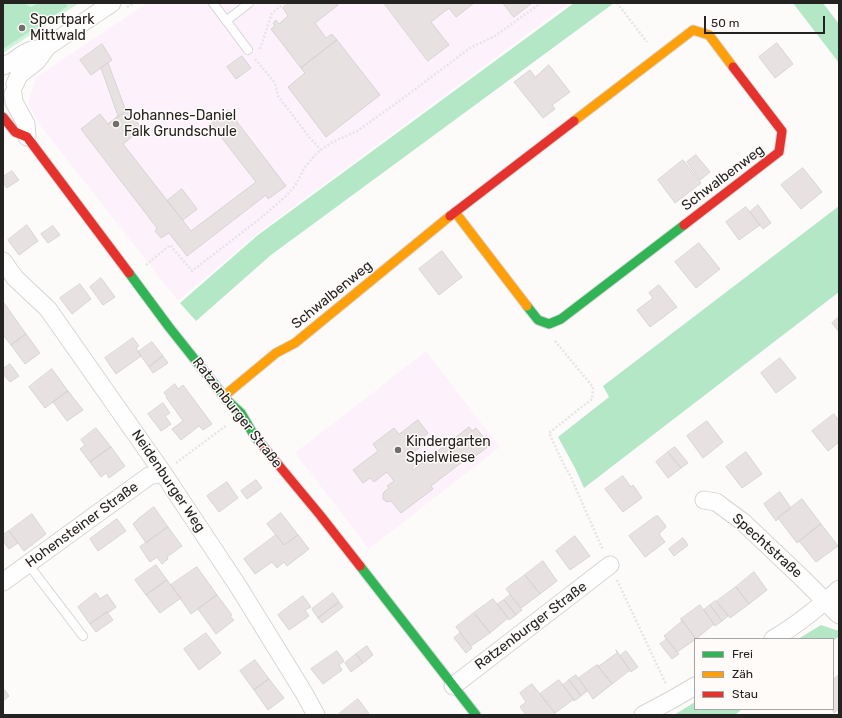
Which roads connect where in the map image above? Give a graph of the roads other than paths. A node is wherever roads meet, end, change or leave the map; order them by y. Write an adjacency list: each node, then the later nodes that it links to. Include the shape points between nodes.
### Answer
1 (213, 3): 4 (lane)
2 (249, 3): 4 (lane)
3 (117, 7): 5 (street)
4 (226, 21): 6 (lane)
5 (48, 47): 7 (street, via 31,50); 8 (street, via 37,61 19,75)
6 (248, 50)
7 (3, 67): 8 (street, Ratzenburger Straße, via 12,76)
8 (10, 94): 10 (street, Ratzenburger Straße, via 26,124)
9 (3, 117): 10 (street, Ratzenburger Straße, via 15,132)
10 (27, 137): 13 (street, Ratzenburger Straße, via 169,327)
11 (455, 212): 11 (street, Schwalbenweg, via 693,30 709,35 782,131 780,152 561,319 549,324 538,320); 13 (street, Schwalbenweg, via 295,343 276,353)
12 (3, 261): 14 (street, Neidenburger Weg, via 15,278 48,309)
13 (224, 396): 24 (street, Ratzenburger Straße, via 241,413 255,437 320,515)
14 (163, 473): 16 (street, Hohensteiner Straße, via 149,476); 26 (street, Neidenburger Weg, via 238,586)
15 (704, 500): 20 (street, Spechtstraße, via 716,502 743,522)
16 (28, 564): 18 (street, Hohensteiner Straße); 22 (lane)
17 (610, 565): 24 (street, Ratzenburger Straße)
18 (3, 582)
19 (839, 589): 20 (street)
20 (825, 602): 21 (street, Spechtstraße); 23 (street)
21 (839, 615)
22 (83, 636)
23 (775, 638)
24 (453, 686): 27 (street, Ratzenburger Straße)
25 (694, 687): 28 (street)
26 (316, 715)
27 (476, 715)
28 (643, 715)

